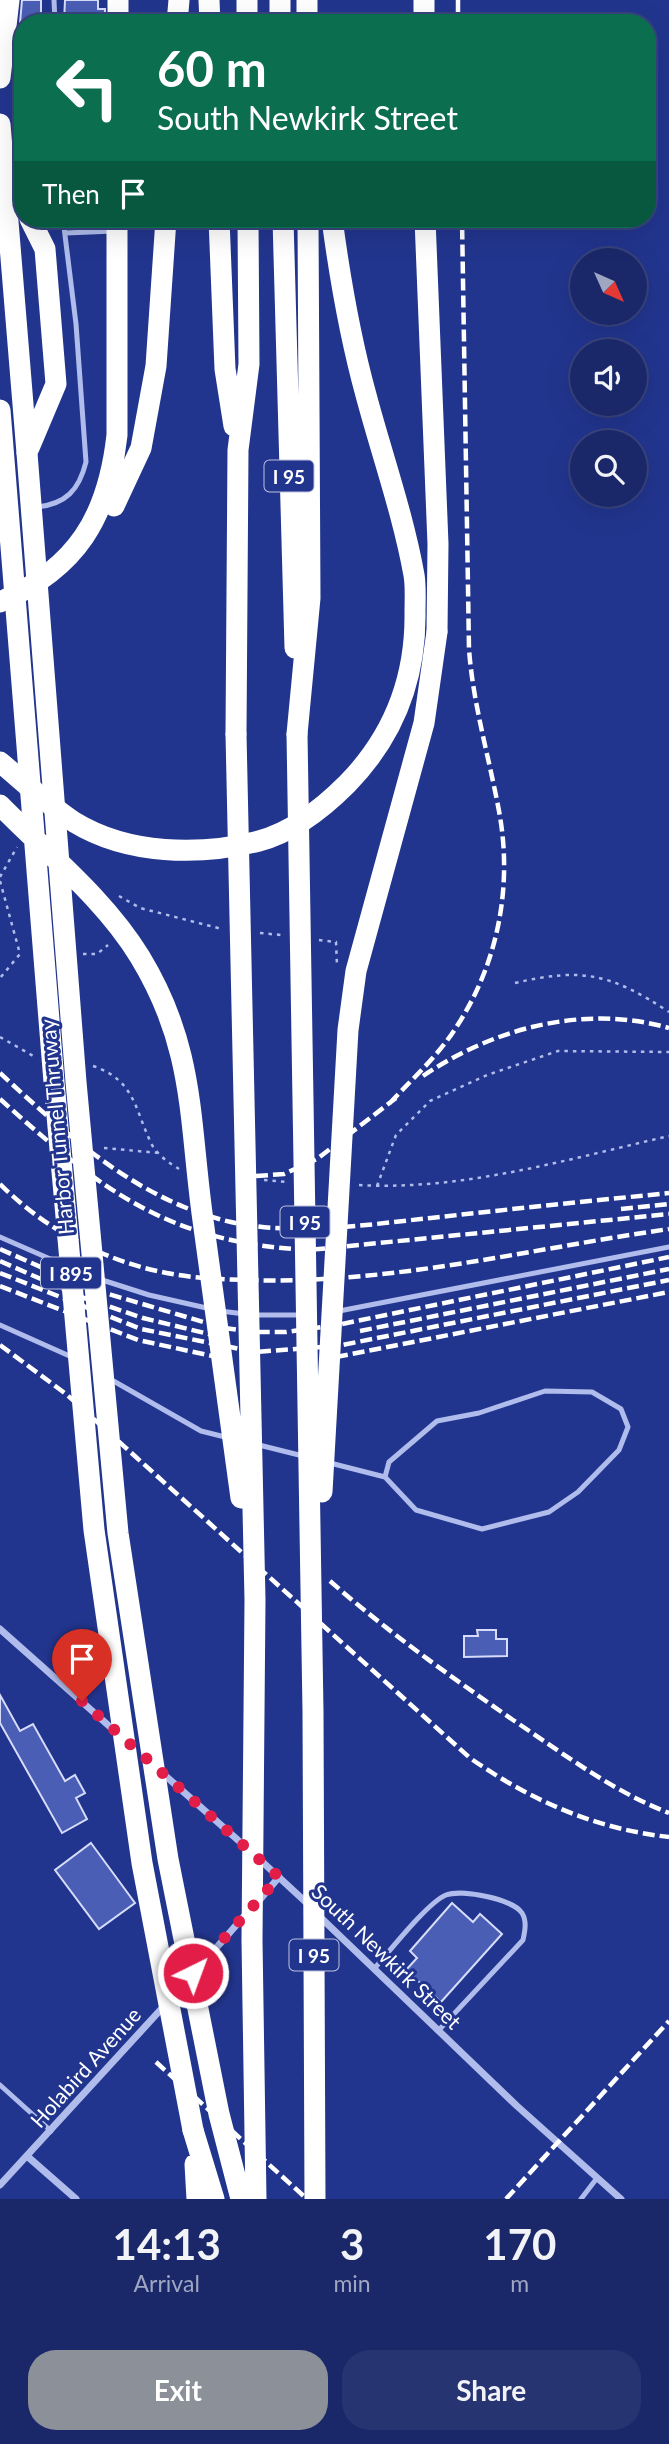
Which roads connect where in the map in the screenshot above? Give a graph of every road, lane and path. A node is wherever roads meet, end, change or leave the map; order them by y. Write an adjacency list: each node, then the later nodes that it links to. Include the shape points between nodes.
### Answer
1 (9, 0): 2 (highway)
2 (0, 78)
3 (0, 124): 4 (highway, Harbor Tunnel Thruway / I 895)
4 (4, 168): 5 (highway); 20 (highway, Harbor Tunnel Thruway / I 895)
5 (14, 187)
6 (34, 228): 20 (highway, via 45,249 56,384)
7 (65, 228): 17 (lane)
8 (98, 228): 17 (lane)
9 (117, 228): 24 (highway, via 117,436 105,501)
10 (165, 228): 24 (highway, via 156,366 141,448 113,508)
11 (219, 228): 19 (highway, I 95, via 225,369)
12 (248, 228): 19 (highway, I 95, via 249,364)
13 (283, 228): 26 (highway, I 95)
14 (308, 228): 26 (highway, I 95, via 310,598)
15 (334, 228): 27 (highway, bridge, via 354,351 415,577 415,631 405,692 394,719 357,774 307,818 270,838 204,850 127,843 75,822)
16 (425, 228): 60 (highway, bridge, via 438,544 437,632 424,723 362,946 348,1030)
17 (66, 233): 23 (lane, via 86,462 81,482 70,497)
18 (0, 410): 69 (highway, Harbor Tunnel Thruway / I 895, bridge, via 94,1530 142,1863)
19 (238, 450): 58 (highway, I 95, bridge, via 236,734)
20 (27, 453): 77 (highway, Harbor Tunnel Thruway / I 895, bridge, via 76,1082 118,1533 168,1859 219,2114)
21 (0, 491): 22 (lane)
22 (14, 502)
23 (24, 507)
24 (89, 530): 25 (highway, bridge, via 68,557 22,592)
25 (0, 602)
26 (297, 734): 60 (highway, I 95, bridge)
27 (0, 762)
28 (0, 805): 58 (highway, bridge, via 122,932 140,957 174,1027 192,1101 201,1204)
29 (17, 845): 30 (path)
30 (0, 879): 41 (path, via 20,954)
31 (115, 894): 32 (path)
32 (126, 900): 33 (path); 34 (path, via 140,908)
33 (128, 912)
34 (228, 929)
35 (255, 933): 36 (path)
36 (282, 936)
37 (114, 939): 39 (path, via 97,954)
38 (309, 939): 40 (path, via 336,942)
39 (72, 954)
40 (337, 968)
41 (0, 978)
42 (515, 983): 43 (path, via 556,973 595,975)
43 (669, 1012)
44 (669, 1052): 47 (path, via 558,1051 486,1075 430,1101 396,1135)
45 (104, 1148): 46 (path)
46 (159, 1153)
47 (377, 1185)
48 (0, 1237): 50 (lane)
49 (669, 1247): 52 (lane)
50 (79, 1271)
51 (92, 1277): 53 (lane, via 225,1312)
52 (325, 1313)
53 (312, 1314)
54 (0, 1325): 55 (lane)
55 (86, 1365)
56 (97, 1371): 57 (lane, via 201,1431)
57 (385, 1477): 57 (lane, via 416,1510 482,1529 549,1512 578,1492 619,1450 628,1427 621,1409 592,1392 545,1391 480,1413 437,1421 389,1462)
58 (255, 1600): 78 (highway, I 95, bridge, via 252,1940)
59 (0, 1629): 61 (street)
60 (313, 1711): 79 (highway, I 95, bridge)
61 (133, 1746)
62 (143, 1755): 63 (street, South Newkirk Street)
63 (279, 1877): 64 (street, South Newkirk Street); 65 (street)
64 (374, 1969): 67 (street, South Newkirk Street); 67 (lane, via 446,1895 462,1893 510,1902 522,1913 526,1925 523,1940)
65 (187, 1980)
66 (178, 1990): 70 (street, Holabird Avenue)
67 (438, 2031): 72 (street, South Newkirk Street)
68 (0, 2085): 70 (lane)
69 (193, 2130): 75 (highway); 76 (highway, Harbor Tunnel Thruway / I 895)
70 (51, 2131): 71 (street, Holabird Avenue)
71 (27, 2156): 73 (street, Holabird Avenue); 74 (street)
72 (597, 2178): 80 (lane); 81 (street, South Newkirk Street)
73 (0, 2185)
74 (76, 2199)
75 (197, 2199)
76 (214, 2199)
77 (241, 2199)
78 (256, 2199)
79 (315, 2199)
80 (581, 2199)
81 (621, 2199)

